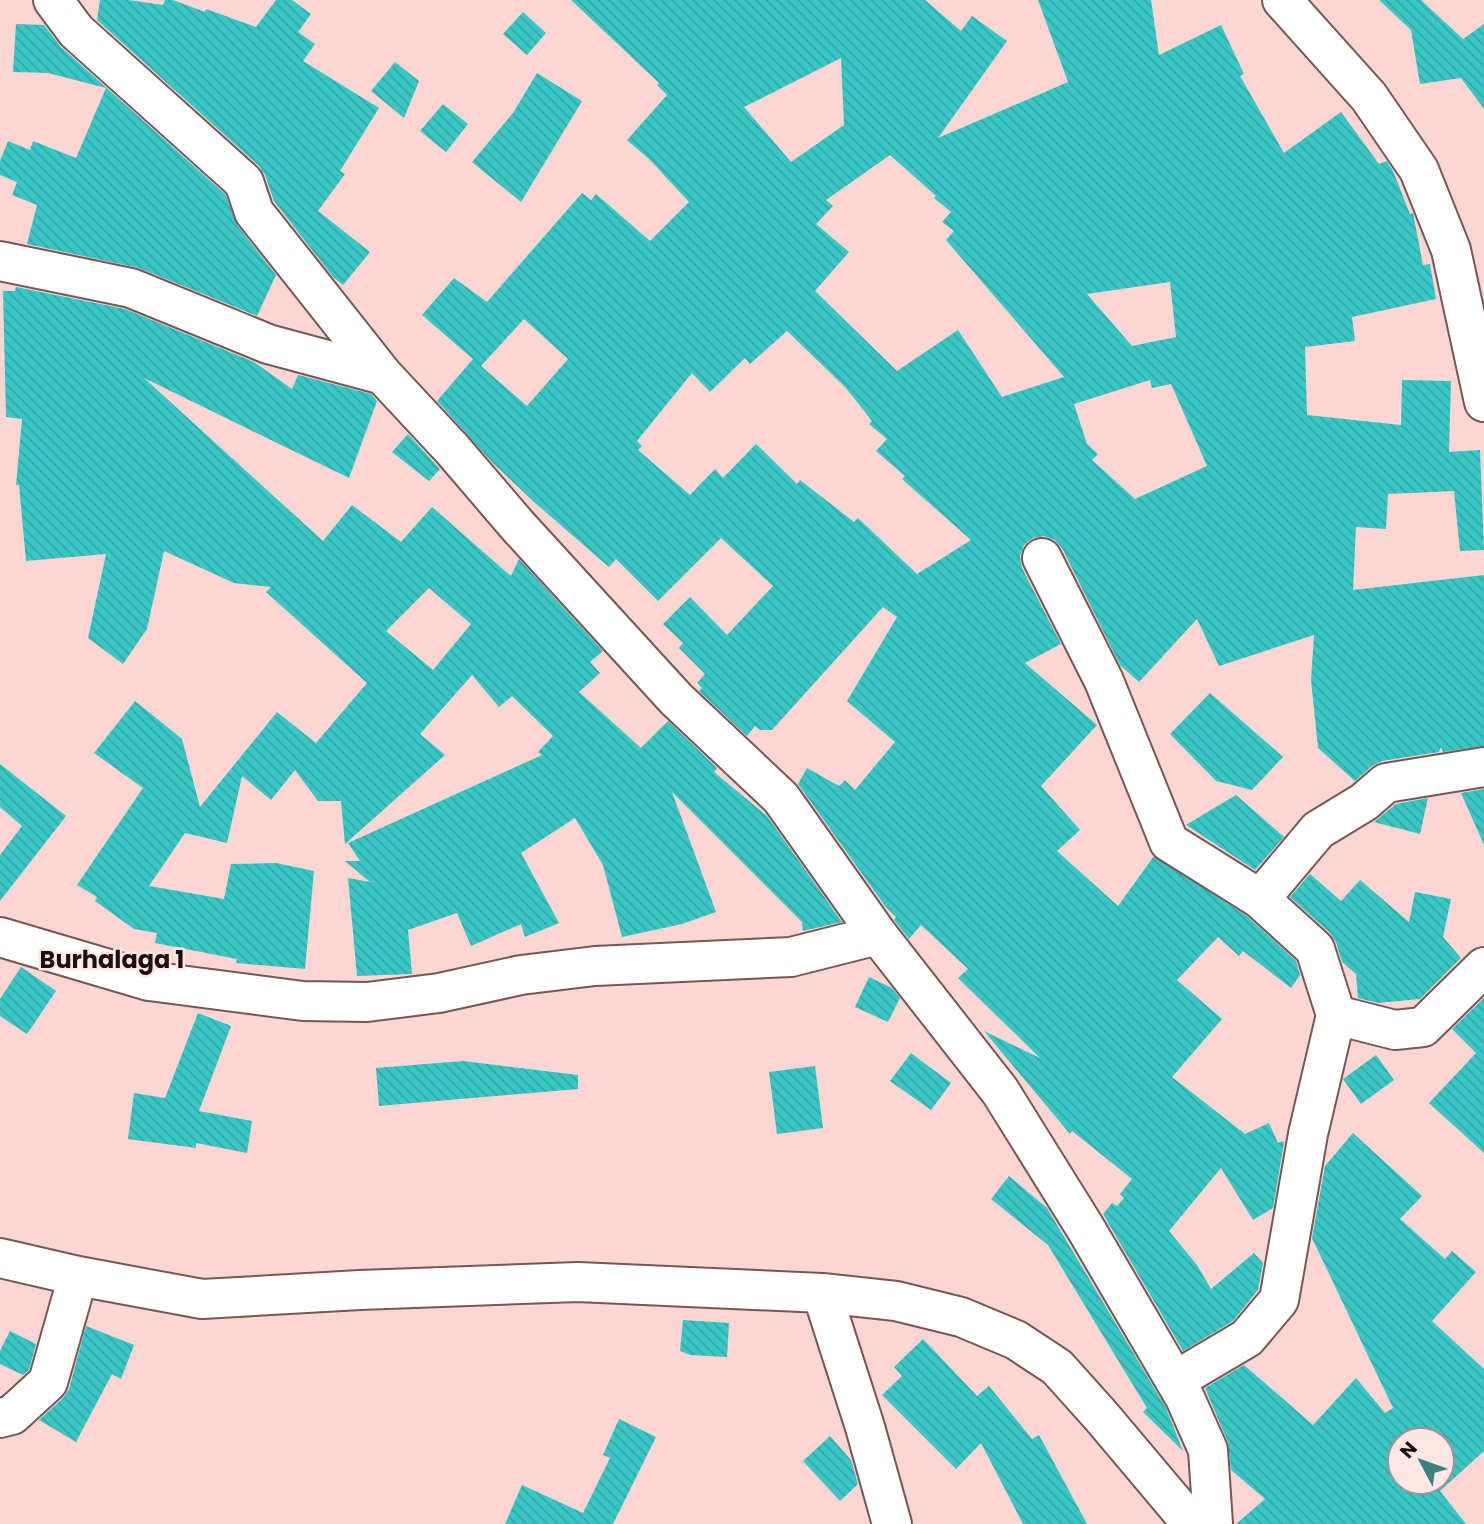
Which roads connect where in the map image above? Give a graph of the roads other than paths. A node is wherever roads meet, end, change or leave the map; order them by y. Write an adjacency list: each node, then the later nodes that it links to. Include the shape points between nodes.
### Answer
1 (52, 0): 4 (street, via 76,31 244,182 254,212)
2 (1282, 0): 5 (street, via 1369,97 1419,170 1451,250)
3 (0, 261): 4 (street, via 131,288 268,344)
4 (383, 375): 9 (street, via 676,699 781,798)
5 (1484, 402)
6 (1042, 558): 8 (street, via 1104,681 1169,842)
7 (1484, 767): 8 (street, via 1386,783 1318,830)
8 (1260, 899): 12 (street, via 1315,949)
9 (878, 935): 10 (street, via 790,957 595,966 367,1002 303,1001 149,981); 16 (street, via 1000,1091)
10 (0, 937)
11 (1484, 967): 12 (street, via 1423,1027 1395,1030)
12 (1336, 1015): 16 (street, via 1308,1135 1279,1300 1247,1338)
13 (0, 1258): 14 (street)
14 (78, 1276): 15 (street, via 202,1299 578,1282); 17 (street, via 48,1382 12,1415)
15 (821, 1293): 18 (street); 19 (street, via 896,1301 961,1317 1016,1340 1057,1367)
16 (1177, 1380): 20 (street, via 1208,1450)
17 (0, 1418)
18 (891, 1524)
19 (1192, 1524)
20 (1213, 1524)

